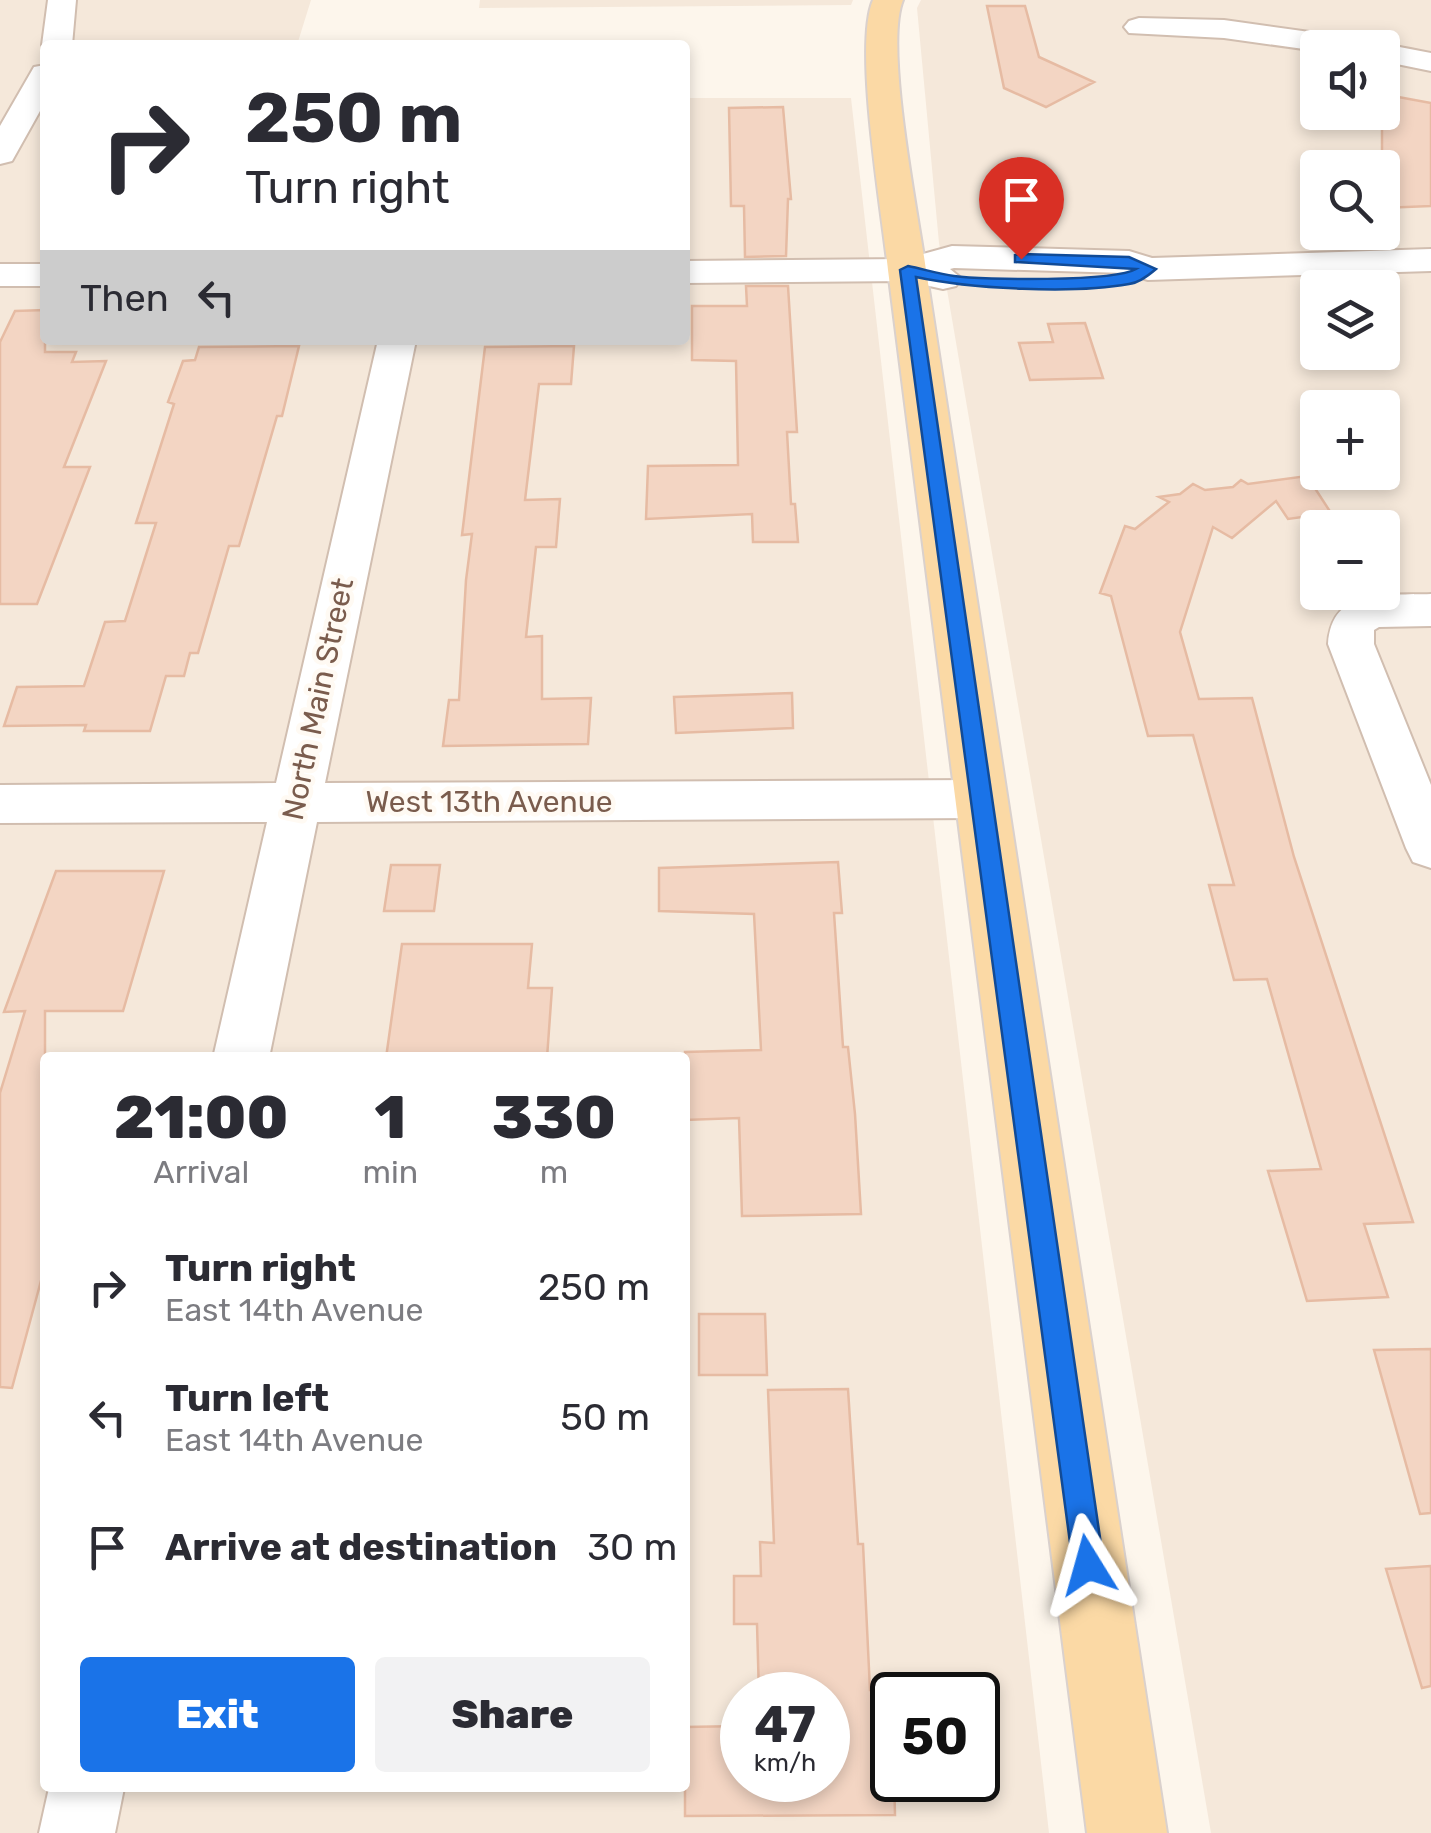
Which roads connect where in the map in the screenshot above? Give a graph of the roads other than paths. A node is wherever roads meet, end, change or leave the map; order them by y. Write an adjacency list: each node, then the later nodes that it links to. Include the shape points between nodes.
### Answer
1 (62, 0): 4 (street)
2 (888, 0): 11 (main road, via 882,66)
3 (1140, 27): 5 (street)
4 (58, 40)
5 (1300, 40)
6 (1400, 56): 7 (street)
7 (1431, 62)
8 (40, 83): 9 (street)
9 (0, 154)
10 (1431, 260): 11 (street, via 1148,269 1130,280 1065,282 957,281)
11 (908, 270): 12 (street); 17 (main road)
12 (690, 272)
13 (0, 275): 14 (street)
14 (40, 275)
15 (396, 345): 18 (street, North Main Street)
16 (1431, 610): 20 (street, via 1372,612 1352,622 1351,644)
17 (978, 799): 18 (street, West 13th Avenue); 24 (main road)
18 (296, 803): 19 (street, West 13th Avenue); 21 (street, North Main Street)
19 (0, 804)
20 (1431, 848)
21 (243, 1052)
22 (86, 1792): 23 (street)
23 (77, 1833)
24 (1127, 1833)

